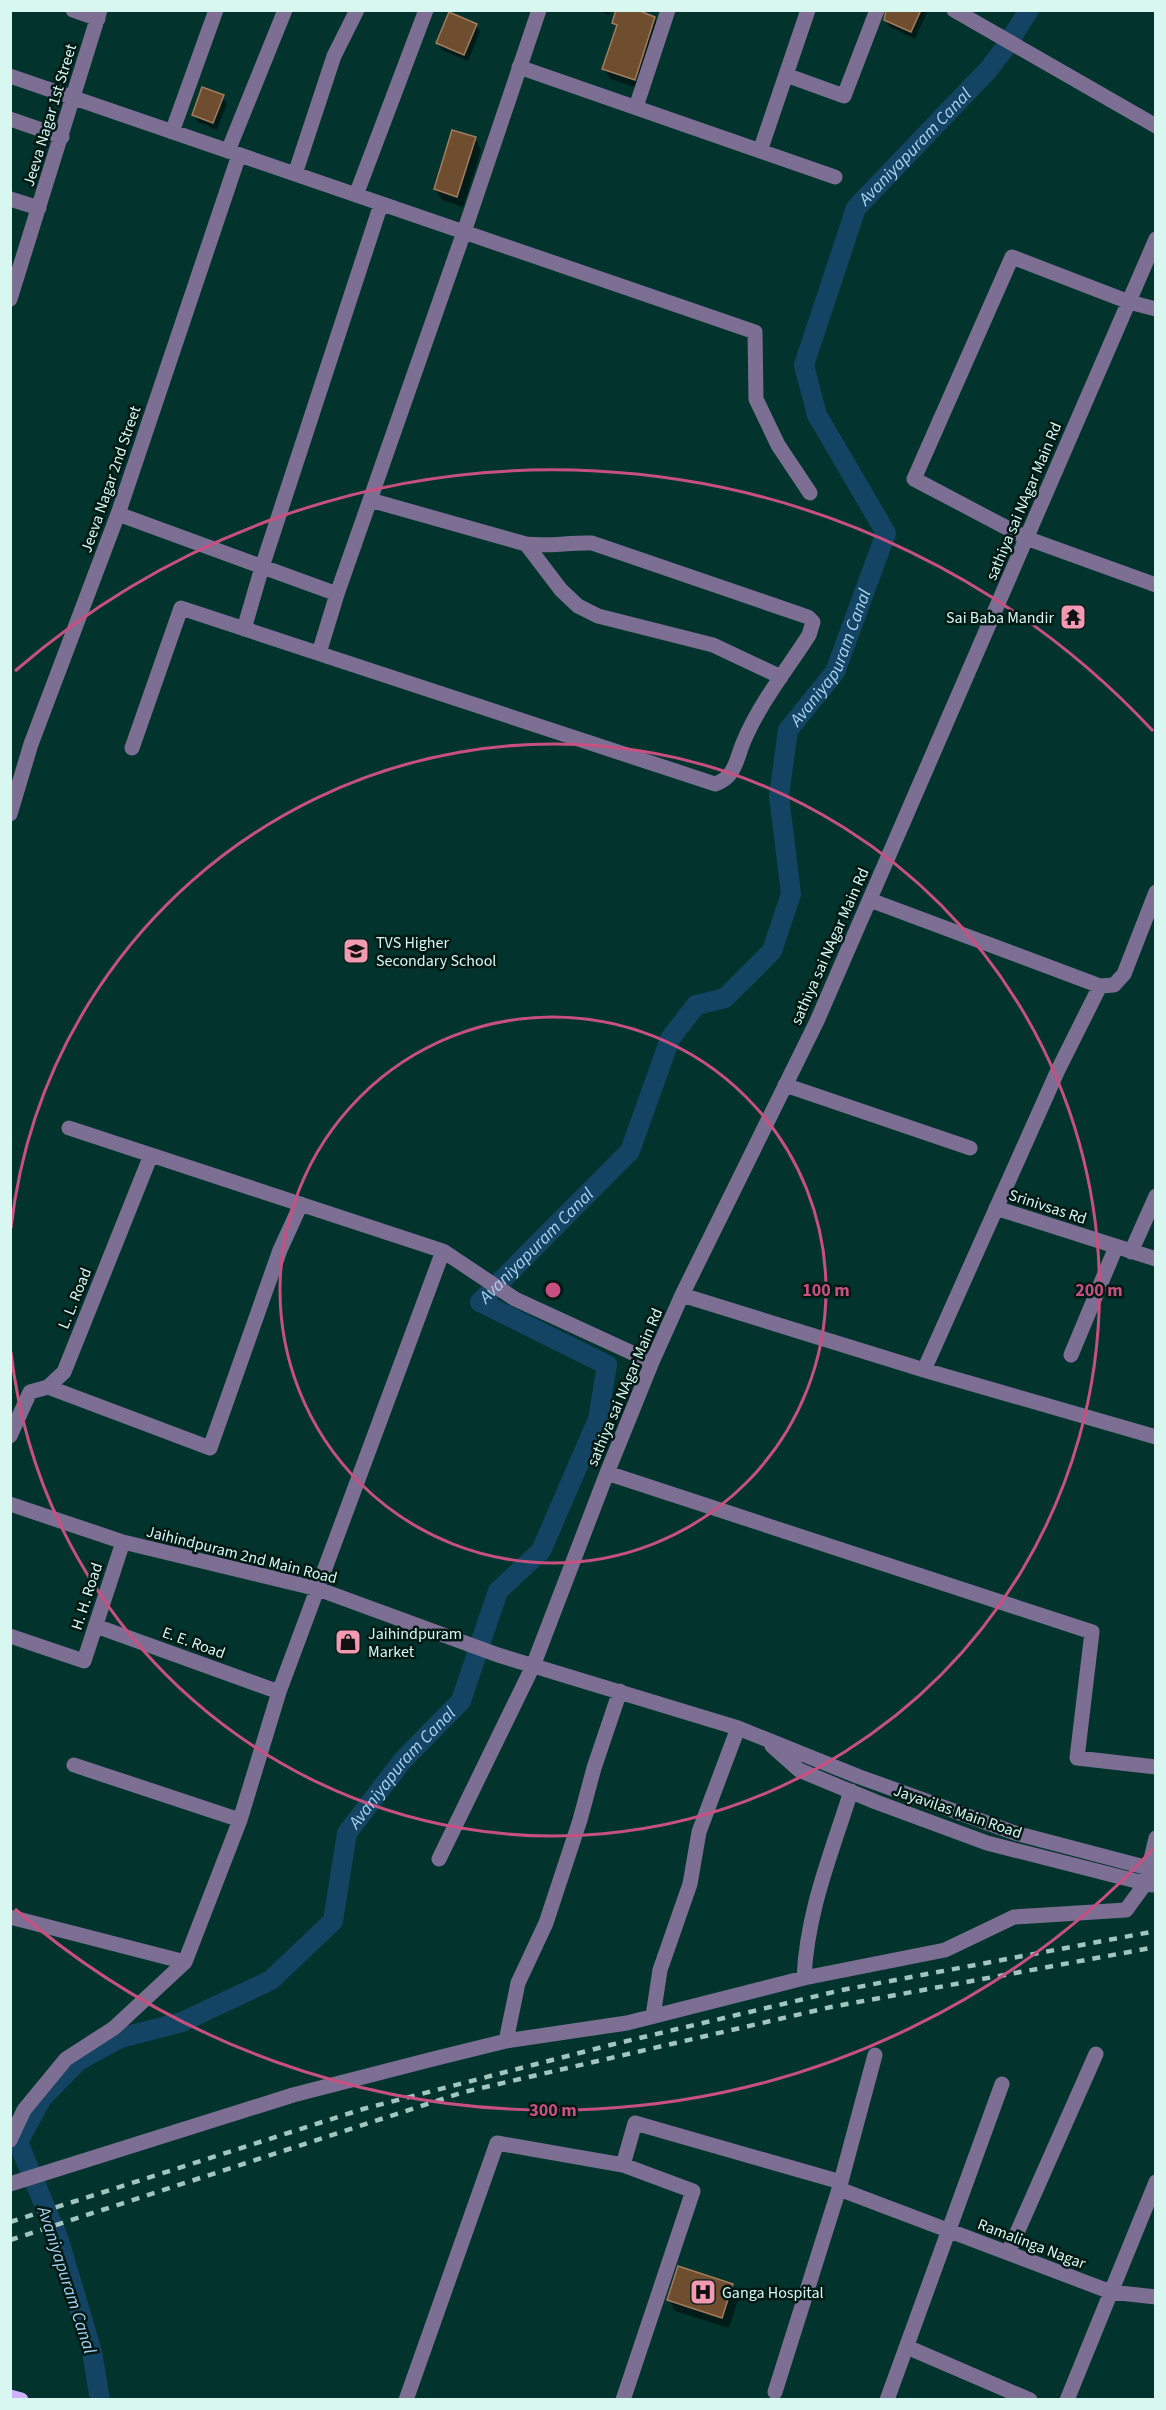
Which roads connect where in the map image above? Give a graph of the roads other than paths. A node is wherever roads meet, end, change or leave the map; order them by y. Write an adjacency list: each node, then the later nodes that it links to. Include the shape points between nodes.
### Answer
1 (74, 10): 11 (street)
2 (216, 10): 19 (street)
3 (285, 10): 22 (street, Jeeva Nagar 2nd Street)
4 (357, 10): 23 (street, via 334,56)
5 (426, 10): 25 (street)
6 (539, 10): 12 (street)
7 (668, 10): 16 (street)
8 (808, 10): 13 (street)
9 (877, 10): 13 (street, via 844,96)
10 (954, 10): 18 (street)
11 (99, 15): 15 (street, Jeeva Nagar 1st Street)
12 (519, 67): 16 (street); 29 (street)
13 (786, 75): 21 (street)
14 (10, 76): 15 (street)
15 (74, 98): 19 (street); 20 (street, Jeeva Nagar 1st Street)
16 (636, 108): 21 (street)
17 (10, 120): 20 (street)
18 (1155, 126)
19 (172, 132): 22 (street)
20 (62, 137): 28 (street, Jeeva Nagar 1st Street)
21 (760, 151): 24 (street)
22 (233, 153): 23 (street); 37 (street, Jeeva Nagar 2nd Street)
23 (296, 174): 25 (street)
24 (835, 177)
25 (356, 195): 27 (street)
26 (10, 200): 28 (street)
27 (381, 204): 29 (street); 40 (street)
28 (39, 208): 31 (street, Jeeva Nagar 1st Street)
29 (464, 232): 35 (street, via 754,332 756,399 778,445); 36 (street)
30 (1155, 239): 33 (street, sathiya sai NAgar Main Rd)
31 (15, 266): 32 (street, Jeeva Nagar 1st Street)
32 (10, 299)
33 (1129, 302): 34 (street); 38 (street, sathiya sai NAgar Main Rd); 38 (street, via 1012,257 914,479)
34 (1155, 309)
35 (810, 493)
36 (370, 500): 39 (street); 42 (street)
37 (118, 514): 40 (street); 47 (street, Jeeva Nagar 2nd Street, via 31,744)
38 (1026, 538): 41 (street); 49 (street, sathiya sai NAgar Main Rd)
39 (526, 544): 45 (street, via 578,606 598,616 713,645); 45 (street, via 592,543 807,617 813,622 809,635)
40 (262, 567): 42 (street); 43 (street)
41 (1155, 585)
42 (337, 594): 44 (street)
43 (244, 629): 44 (street); 46 (street, via 181,608)
44 (319, 653): 45 (street, via 716,784 726,780 734,769 743,743)
45 (781, 676)
46 (132, 748)
47 (10, 814)
48 (1155, 892): 50 (street, via 1124,974 1114,985)
49 (870, 900): 50 (street); 51 (street, sathiya sai NAgar Main Rd)
50 (1100, 986): 57 (street)
51 (785, 1085): 53 (street); 62 (street, sathiya sai NAgar Main Rd)
52 (69, 1128): 54 (street)
53 (970, 1148)
54 (151, 1155): 56 (street); 66 (street, L. L. Road, via 64,1372)
55 (1155, 1197): 60 (street)
56 (301, 1204): 59 (street); 66 (street, via 280,1250 210,1448)
57 (996, 1208): 58 (street, Srinivsas Rd); 65 (street, Srinivsas Rd)
58 (1116, 1247): 60 (street, Srinivsas Rd); 63 (street)
59 (443, 1251): 64 (street, via 515,1299); 72 (street)
60 (1131, 1252): 61 (street, Srinivsas Rd)
61 (1155, 1259)
62 (682, 1295): 64 (street, sathiya sai NAgar Main Rd); 65 (street)
63 (1071, 1355)
64 (652, 1362): 69 (street, sathiya sai NAgar Main Rd)
65 (924, 1370): 68 (street)
66 (48, 1387): 67 (street, L. L. Road, via 30,1392)
67 (10, 1436)
68 (1155, 1437)
69 (607, 1473): 76 (street, sathiya sai NAgar Main Rd); 82 (street, via 1092,1632 1077,1758)
70 (10, 1504): 71 (street, Jaihindpuram 2nd Main Road)
71 (123, 1542): 72 (street, Jaihindpuram 2nd Main Road); 73 (street, H. H. Road)
72 (318, 1589): 75 (street, Jaihindpuram 2nd Main Road); 78 (street)
73 (96, 1626): 74 (street, H. H. Road, via 84,1661); 78 (street, E. E. Road)
74 (10, 1636)
75 (498, 1655): 76 (street, Jayavilas Main Road)
76 (533, 1666): 77 (street, Jayavilas Main Road); 86 (street, sathiya sai NAgar Main Rd)
77 (620, 1691): 79 (street, Jayavilas Main Road); 93 (street, via 546,1923 518,1983)
78 (279, 1692): 84 (street)
79 (738, 1728): 80 (street, Jayavilas Main Road); 92 (street, via 699,1832 690,1884 660,1970)
80 (764, 1738): 83 (street, Jayavilas Main Road, via 799,1770); 87 (street, Jayavilas Main Road, via 1015,1833)
81 (74, 1765): 84 (street)
82 (1155, 1767)
83 (851, 1791): 88 (street, Jayavilas Main Road, via 987,1843); 91 (street, via 814,1905 805,1944)
84 (240, 1821): 90 (street)
85 (1155, 1838): 88 (street)
86 (439, 1859)
87 (1155, 1870)
88 (1150, 1885): 91 (street, via 1126,1910 1014,1917 945,1950)
89 (10, 1917): 90 (street)
90 (185, 1962): 97 (street, via 117,2025 66,2059 24,2110)
91 (804, 1978): 92 (street)
92 (653, 2016): 93 (street)
93 (506, 2042): 100 (street, via 293,2095)
94 (1096, 2054): 103 (street)
95 (876, 2055): 101 (street)
96 (1002, 2084): 102 (street)
97 (10, 2140)
98 (623, 2165): 101 (street, Ramalinga Nagar, via 635,2123); 110 (street, via 497,2143); 111 (street, via 693,2191)
99 (1155, 2182): 104 (street)
100 (14, 2183)
101 (840, 2186): 102 (street, Ramalinga Nagar); 107 (street)
102 (949, 2231): 103 (street, Ramalinga Nagar); 106 (street)
103 (1008, 2253): 104 (street, Ramalinga Nagar)
104 (1111, 2292): 105 (street, Ramalinga Nagar); 114 (street)
105 (1155, 2296)
106 (907, 2347): 112 (street); 113 (street)
107 (775, 2392)
108 (10, 2397): 109 (main road)
109 (21, 2400)
110 (406, 2400)
111 (623, 2400)
112 (887, 2400)
113 (1030, 2400)
114 (1067, 2400)

